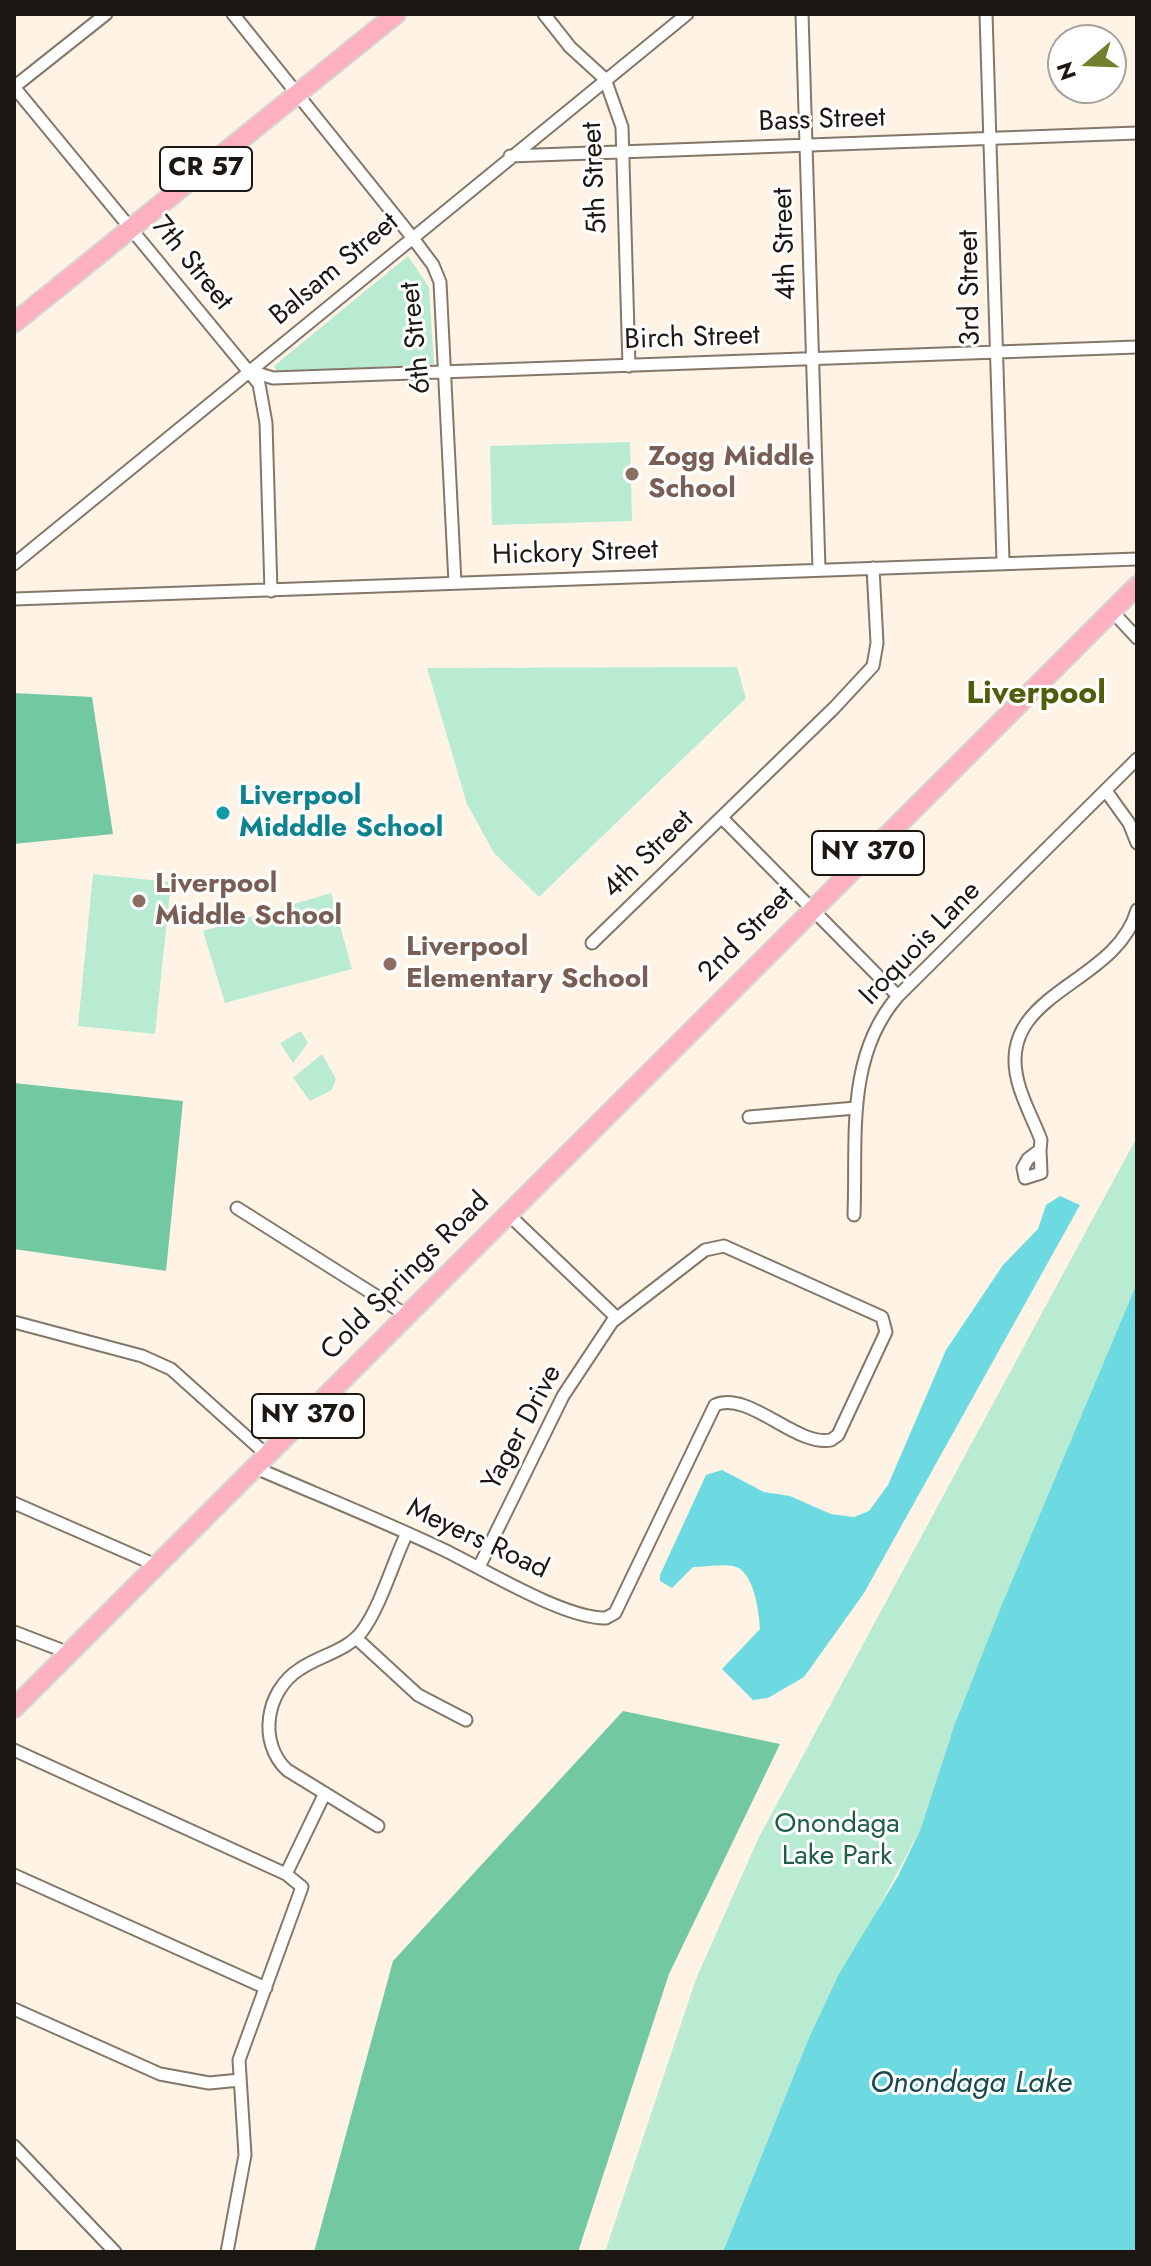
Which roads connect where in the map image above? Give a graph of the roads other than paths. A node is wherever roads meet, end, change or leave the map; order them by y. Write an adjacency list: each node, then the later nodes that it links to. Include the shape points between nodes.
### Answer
1 (106, 14): 9 (street)
2 (233, 14): 10 (street, 6th Street)
3 (396, 14): 10 (main road, CR 57)
4 (544, 14): 8 (street, 5th Street)
5 (687, 14): 8 (street, Balsam Street)
6 (802, 14): 13 (street, 4th Street)
7 (986, 14): 12 (street, 3rd Street)
8 (605, 79): 14 (street, 5th Street, via 622,127); 15 (street, Balsam Street)
9 (14, 87): 16 (street, 7th Street)
10 (297, 95): 16 (main road, CR 57); 17 (street, 6th Street)
11 (1137, 133): 12 (street, Bass Street)
12 (991, 139): 13 (street, Bass Street); 20 (street, 3rd Street)
13 (807, 145): 14 (street, Bass Street); 21 (street, 4th Street)
14 (622, 152): 15 (street, Bass Street); 22 (street, 5th Street)
15 (509, 156): 17 (street, Balsam Street)
16 (132, 229): 18 (main road, CR 57); 23 (street, 7th Street)
17 (412, 237): 23 (street, Balsam Street); 24 (street, 6th Street, via 440,282)
18 (14, 323)
19 (1137, 347): 20 (street, Birch Street)
20 (996, 350): 21 (street, Birch Street); 26 (street, 3rd Street)
21 (813, 359): 22 (street, Birch Street); 29 (street, 4th Street)
22 (629, 366): 24 (street, Birch Street)
23 (250, 371): 24 (street, Birch Street, via 273,378); 27 (street, Balsam Street); 32 (street, 7th Street, via 264,400)
24 (446, 372): 30 (street, 6th Street)
25 (1137, 559): 26 (street, Hickory Street)
26 (1003, 561): 28 (street, Hickory Street)
27 (14, 564)
28 (873, 568): 29 (street, Hickory Street); 38 (street, 4th Street, via 873,666)
29 (819, 569): 30 (street, Hickory Street)
30 (455, 583): 32 (street, Hickory Street)
31 (1137, 586): 34 (main road, 2nd Street / NY 370)
32 (271, 591): 33 (street, Hickory Street)
33 (14, 599)
34 (1112, 611): 35 (street); 40 (main road, 2nd Street / NY 370)
35 (1137, 638)
36 (1137, 759): 37 (street, Iroquois Lane)
37 (1106, 791): 39 (street); 43 (street, Iroquois Lane)
38 (722, 818): 40 (street); 42 (street, 4th Street)
39 (1137, 843)
40 (811, 910): 43 (street); 46 (main road, 2nd Street / NY 370)
41 (1137, 910): 47 (street, via 1126,938 1109,957 1027,1020 1019,1041 1017,1082 1041,1140)
42 (592, 943)
43 (898, 996): 44 (street, Iroquois Lane, via 870,1035)
44 (856, 1108): 45 (street); 50 (street, Iroquois Lane)
45 (749, 1117)
46 (599, 1120): 49 (main road, Cold Springs Road / NY 370)
47 (1040, 1150)
48 (237, 1208): 51 (street)
49 (508, 1214): 51 (main road, Cold Springs Road / NY 370); 52 (street)
50 (854, 1215)
51 (408, 1316): 54 (main road, Cold Springs Road / NY 370)
52 (616, 1317): 58 (street, Yager Drive, via 563,1396); 58 (street, Meyers Road, via 714,1246 724,1246 887,1323 838,1435 831,1440 815,1439 731,1401 715,1405 615,1613 606,1618 577,1612)
53 (14, 1322): 54 (street, Meyers Road, via 142,1356 171,1369)
54 (262, 1462): 56 (street, Meyers Road); 57 (main road, Cold Springs Road / NY 370)
55 (14, 1503): 57 (street)
56 (407, 1533): 58 (street, Meyers Road); 60 (street)
57 (158, 1566): 61 (main road, Cold Springs Road / NY 370)
58 (479, 1567)
59 (14, 1632): 61 (street)
60 (356, 1638): 63 (street, via 418,1695); 65 (street, via 290,1676 267,1728 275,1759)
61 (69, 1653): 62 (main road, Cold Springs Road / NY 370)
62 (14, 1708)
63 (466, 1720)
64 (14, 1750): 67 (street)
65 (325, 1793): 66 (street); 67 (street)
66 (378, 1826)
67 (286, 1874): 69 (street, via 298,1881 303,1894)
68 (14, 1875): 69 (street)
69 (266, 1988): 71 (street, via 239,2060)
70 (14, 2009): 71 (street, via 171,2077 209,2083)
71 (240, 2080): 74 (street, via 245,2155)
72 (14, 2146): 73 (street)
73 (115, 2252)
74 (227, 2252)

